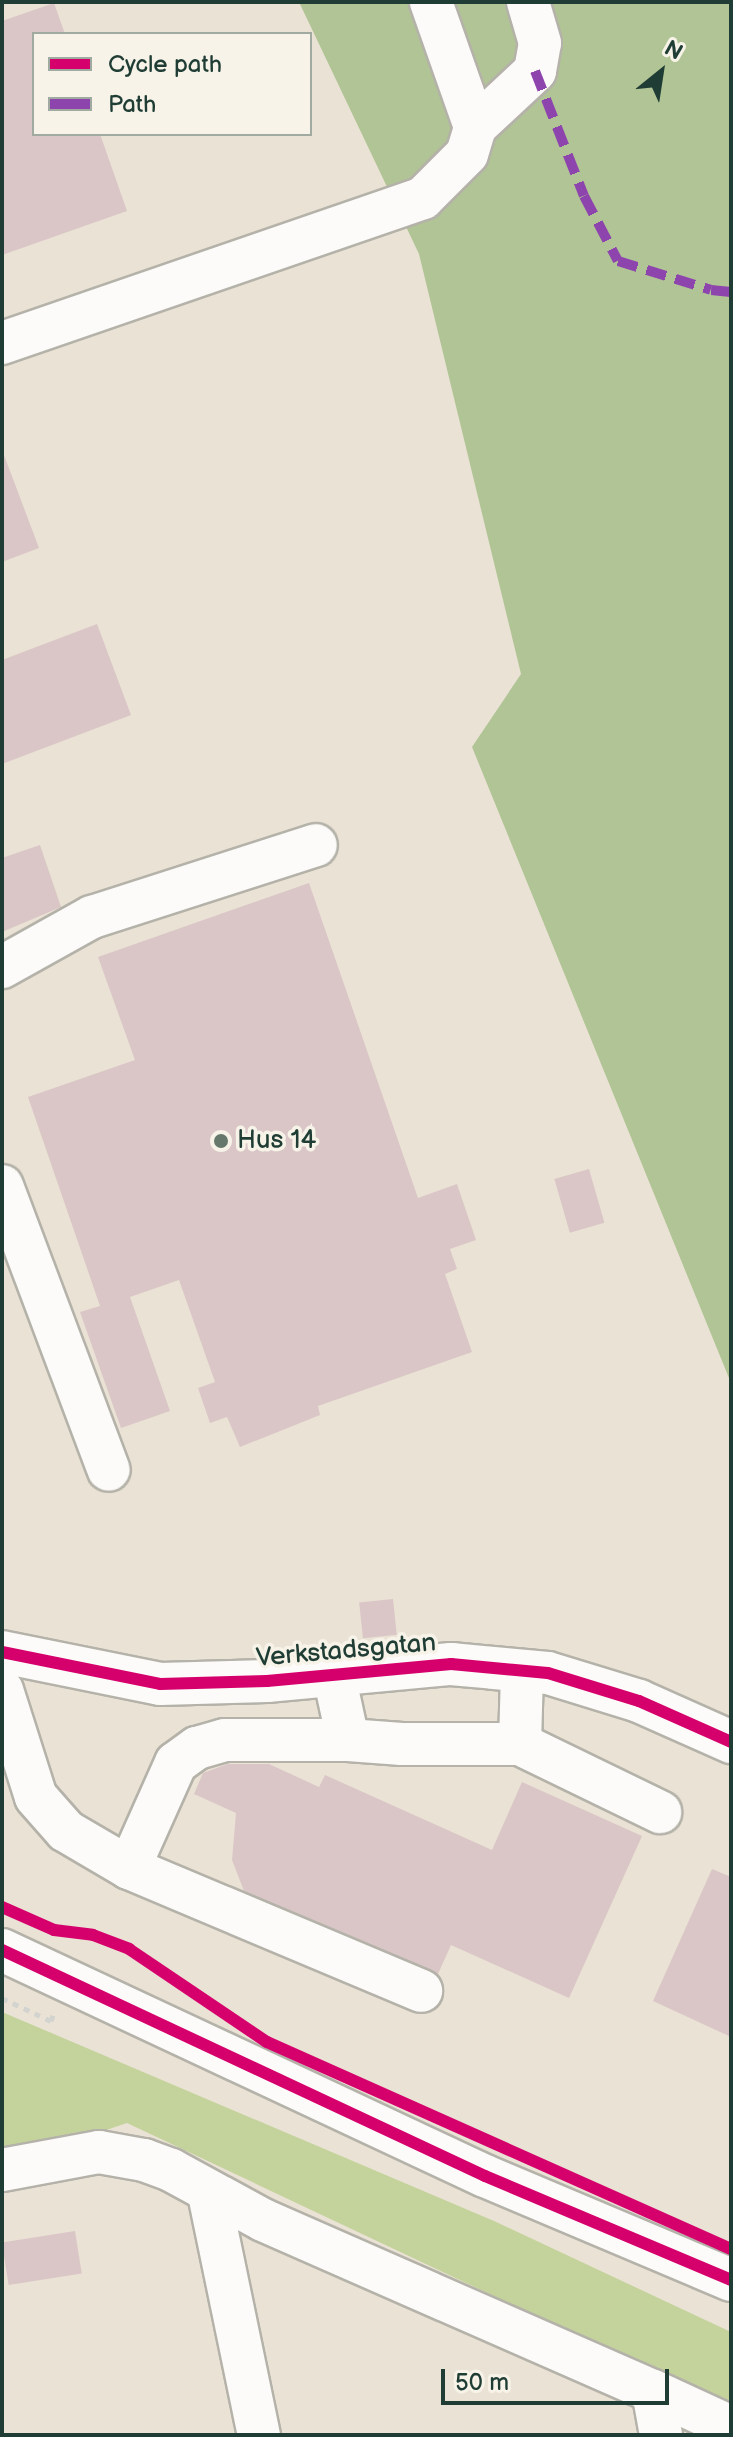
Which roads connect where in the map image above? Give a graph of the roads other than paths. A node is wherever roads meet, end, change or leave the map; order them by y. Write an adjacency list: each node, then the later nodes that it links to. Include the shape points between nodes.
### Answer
1 (431, 2): 3 (street)
2 (528, 2): 3 (street, via 540,43 535,71)
3 (475, 127): 4 (street, via 467,154 423,198)
4 (2, 343)
5 (316, 845): 6 (street, via 92,917)
6 (2, 967)
7 (2, 1186): 8 (street)
8 (109, 1470)
9 (2, 1652): 11 (street, Verkstadsgatan, via 160,1684)
10 (522, 1671): 11 (street, Verkstadsgatan, via 451,1664); 14 (street, Verkstadsgatan, via 548,1673 639,1701); 15 (street)
11 (334, 1675): 13 (street)
12 (2, 1690): 17 (street, via 36,1797 66,1831)
13 (348, 1740): 15 (street); 17 (street, via 225,1740 197,1748 176,1763)
14 (731, 1742)
15 (520, 1744): 16 (street)
16 (660, 1812)
17 (129, 1868): 19 (street)
18 (2, 1950): 22 (street, via 485,2176)
19 (421, 1991)
20 (2, 2170): 21 (street, via 99,2152 158,2165)
21 (209, 2194): 23 (street); 25 (street)
22 (731, 2280)
23 (653, 2391): 24 (street); 26 (street)
24 (731, 2427)
25 (259, 2435)
26 (661, 2435)

